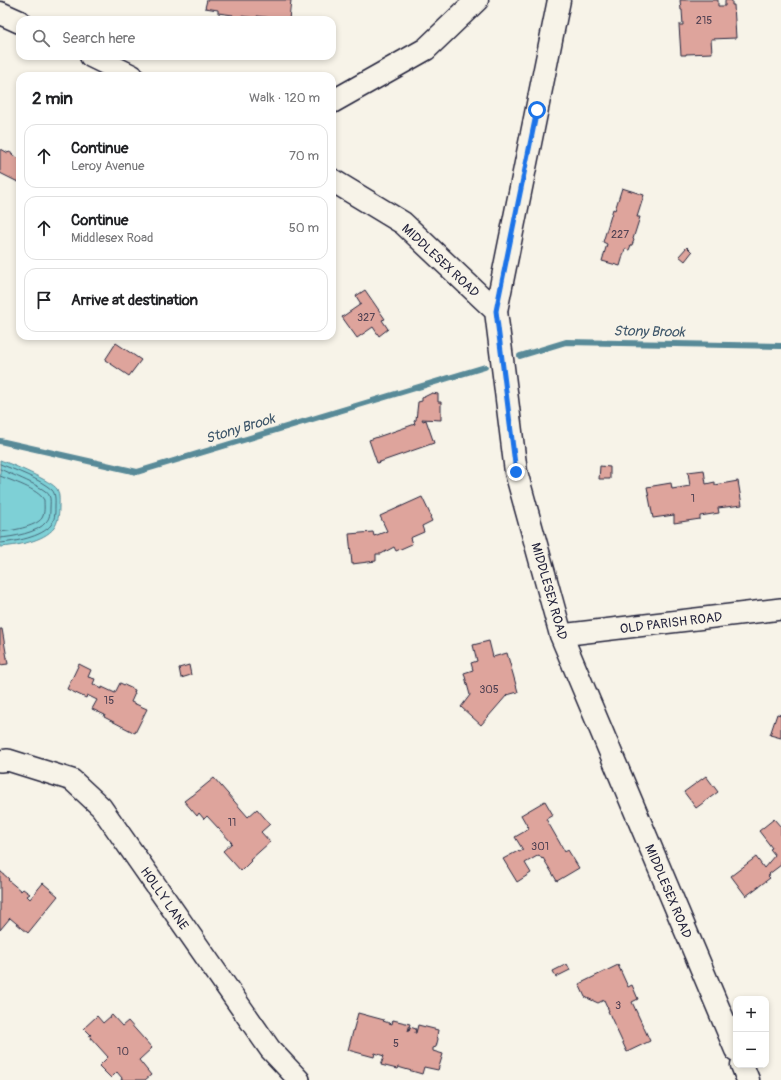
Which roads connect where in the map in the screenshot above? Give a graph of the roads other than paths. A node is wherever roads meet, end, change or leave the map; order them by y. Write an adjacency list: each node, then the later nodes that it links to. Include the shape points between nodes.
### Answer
1 (477, 0): 7 (main road, via 426,49)
2 (559, 0): 9 (main road)
3 (0, 12): 4 (main road)
4 (16, 20)
5 (99, 60): 6 (main road)
6 (124, 72)
7 (336, 100)
8 (336, 182): 9 (main road, MIDDLESEX ROAD, via 403,223)
9 (496, 311): 11 (main road, MIDDLESEX ROAD, via 516,472)
10 (781, 609): 11 (street, OLD PARISH ROAD)
11 (561, 635): 13 (main road, MIDDLESEX ROAD)
12 (0, 761): 15 (street, HOLLY LANE, via 8,760 72,780 101,807 270,1049)
13 (733, 1043)
14 (743, 1068): 16 (main road)
15 (299, 1080)
16 (748, 1080)

